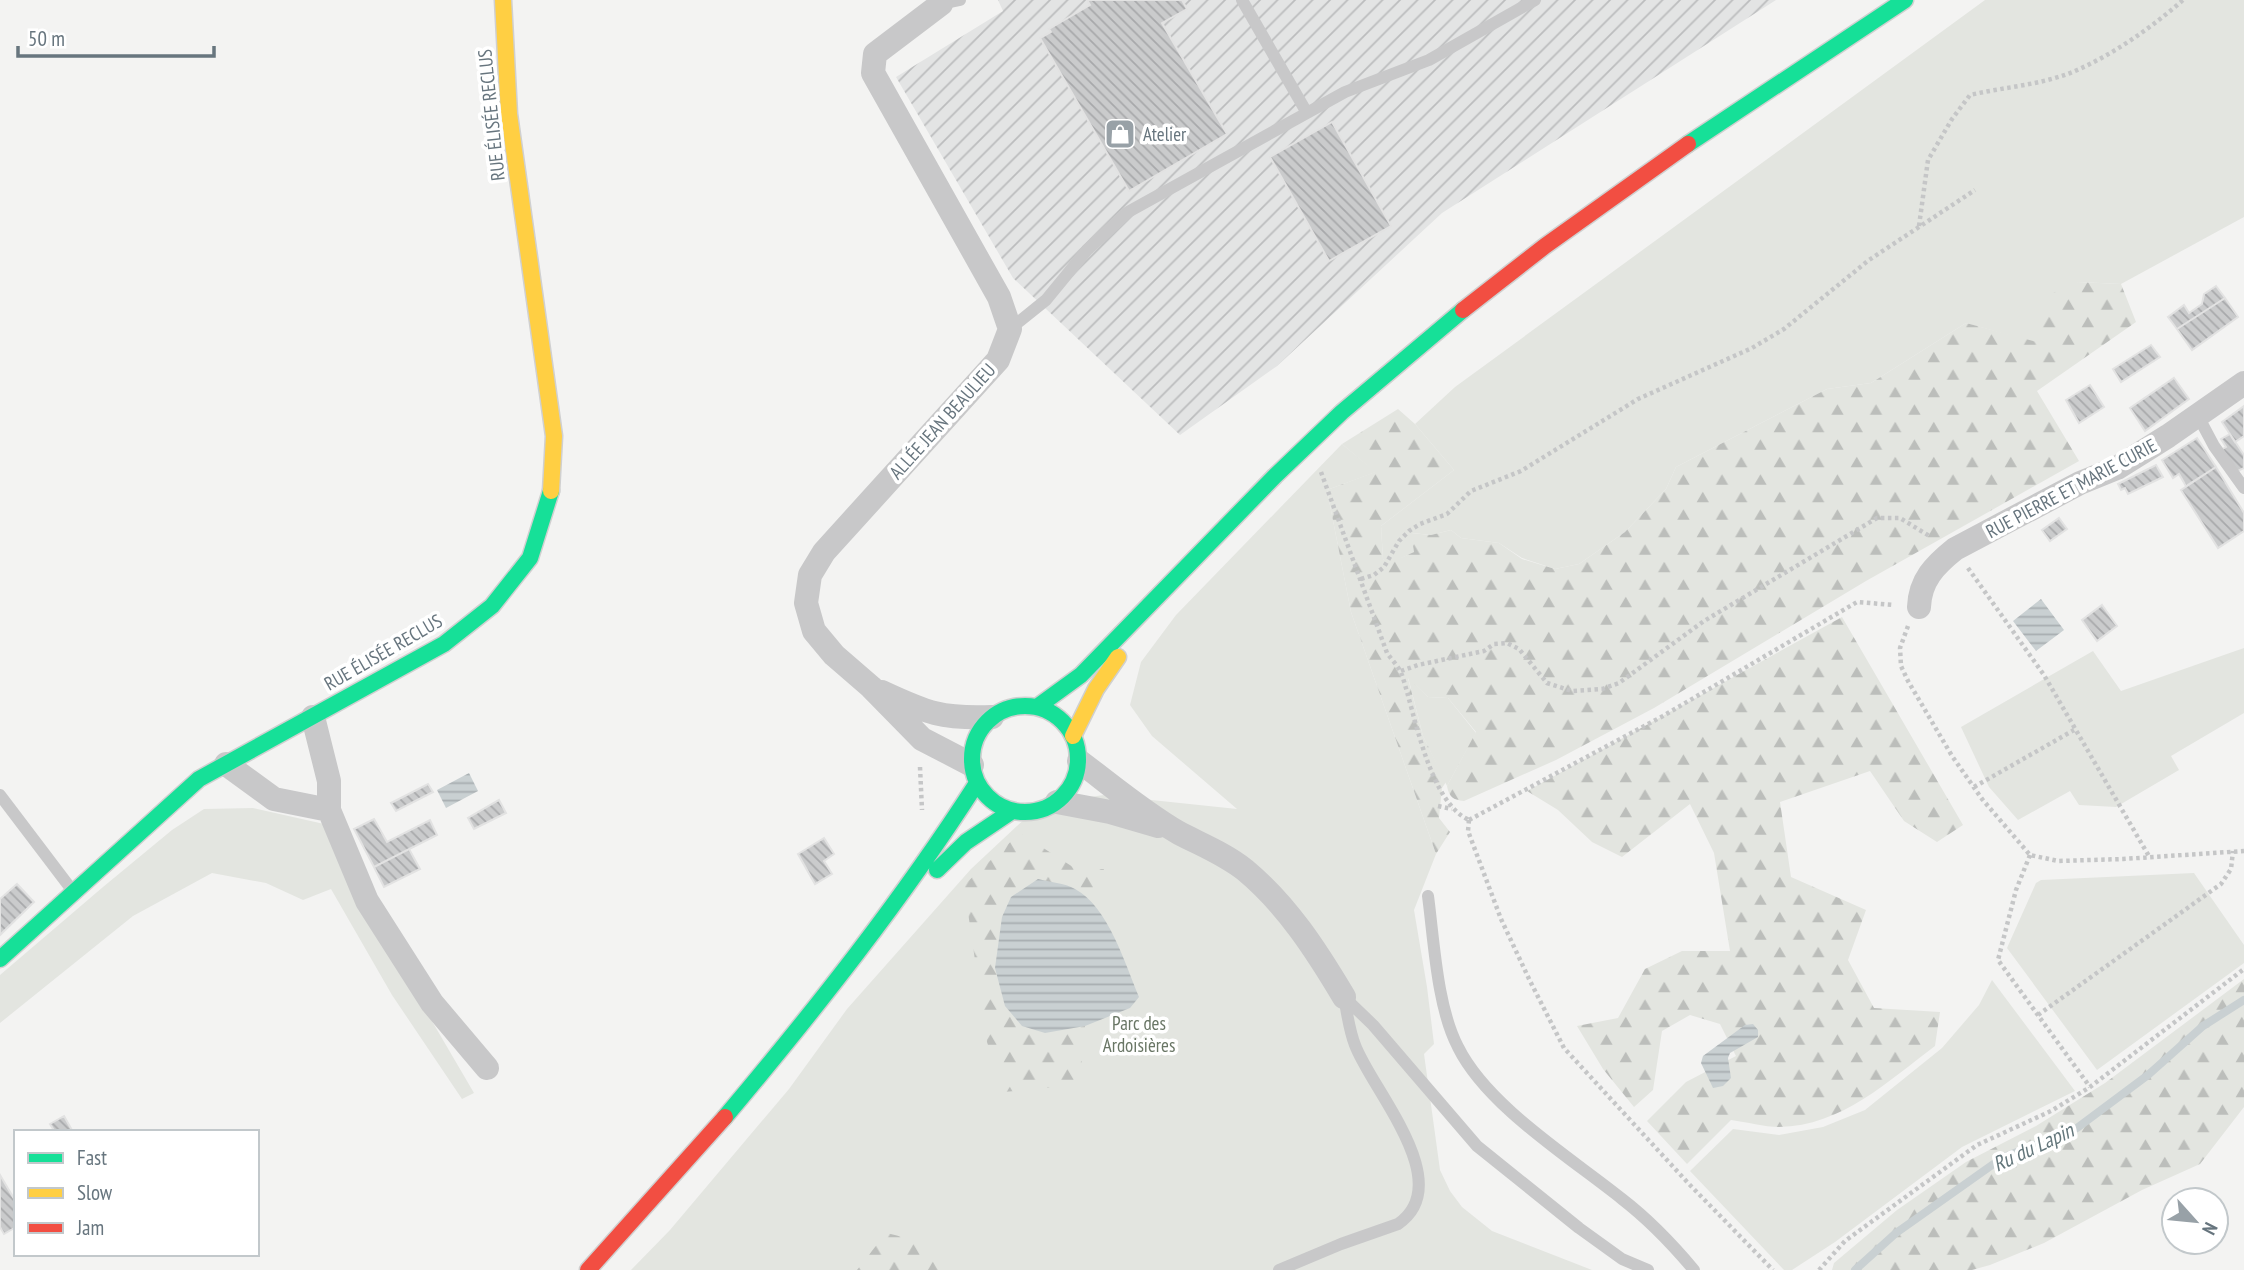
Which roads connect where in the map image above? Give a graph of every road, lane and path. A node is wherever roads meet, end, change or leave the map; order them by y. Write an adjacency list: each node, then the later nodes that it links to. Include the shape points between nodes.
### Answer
1 (503, 0): 22 (main road, RUE ÉLISÉE RECLUS, via 509,114 554,436 551,496 530,558 492,606 444,644)
2 (1242, 0): 7 (lane)
3 (1535, 0): 7 (lane, via 1429,60 1345,92)
4 (1905, 0): 17 (main road, via 1577,221 1439,329 1341,414)
5 (2183, 0): 9 (path, via 2130,40 2074,71 1970,95 1928,160)
6 (951, 2): 10 (street, via 875,54 873,73 999,298)
7 (1307, 113): 10 (lane, via 1128,212 1087,250 1046,300)
8 (1975, 190): 9 (path)
9 (1919, 227): 16 (path, via 1752,348 1638,399 1521,471 1471,491 1447,514 1409,531 1384,567)
10 (1010, 330): 20 (street, ALLÉE JEAN BEAULIEU, via 998,360 824,552 810,575 806,603 814,631)
11 (2244, 383): 12 (street, RUE PIERRE ET MARIE CURIE)
12 (2198, 416): 14 (lane); 15 (street, RUE PIERRE ET MARIE CURIE, via 2117,468)
13 (1321, 468): 16 (path)
14 (2244, 488)
15 (1955, 549): 18 (street, RUE PIERRE ET MARIE CURIE, via 1937,562 1924,581); 19 (path, via 1900,518 1877,518 1704,621 1619,683 1602,689 1572,691 1547,683 1519,649 1507,643); 24 (path, via 2044,676)
16 (1361, 579): 19 (path, via 1387,653)
17 (1150, 607): 21 (main road, via 1081,675); 25 (main road, via 1096,689)
18 (1919, 607): 29 (path, via 1900,648 1901,666); 36 (path, via 1857,603 1663,716)
19 (1401, 671): 33 (path, via 1423,750)
20 (871, 687): 23 (street, ALLÉE JEAN BEAULIEU, via 933,714); 28 (street, ALLÉE JEAN BEAULIEU, via 922,739)
21 (1037, 707): 23 (main road, via 1021,705); 25 (main road, via 1052,712)
22 (313, 717): 27 (main road, RUE ÉLISÉE RECLUS); 34 (street, via 329,781)
23 (992, 717): 28 (main road, via 973,747)
24 (2074, 730): 29 (path); 41 (path)
25 (1073, 736): 26 (main road)
26 (1079, 761): 31 (main road, via 1076,776); 37 (street)
27 (226, 764): 34 (street, via 274,799); 42 (main road, RUE ÉLISÉE RECLUS, via 199,779)
28 (974, 774): 35 (main road, via 985,795); 44 (main road, via 950,827)
29 (1974, 788): 40 (path)
30 (0, 795): 42 (lane)
31 (1057, 802): 35 (main road, via 1028,813); 37 (street)
32 (1438, 806): 33 (path)
33 (1453, 809): 36 (path)
34 (329, 810): 49 (street, via 367,901 432,1003)
35 (1012, 811): 44 (main road, via 966,842)
36 (1469, 820): 55 (path, via 1468,831 1501,919 1564,1048)
37 (1178, 832): 47 (street, via 1214,849 1265,888 1298,925)
38 (2233, 851): 39 (path); 41 (path); 48 (path, via 2231,869 2221,884)
39 (2244, 851)
40 (2030, 855): 41 (path, via 2058,861); 48 (path, via 1998,960)
41 (2150, 858)
42 (75, 893): 45 (main road, RUE ÉLISÉE RECLUS)
43 (1428, 896): 54 (lane, via 1444,1004 1458,1047 1484,1085 1521,1120 1625,1201)
44 (876, 928): 51 (main road, via 726,1117)
45 (0, 959)
46 (2244, 969): 50 (path)
47 (1344, 997): 52 (lane, via 1355,1045 1415,1162 1416,1204 1398,1224); 53 (lane, via 1477,1146 1579,1228 1622,1259)
48 (2038, 1015): 50 (path)
49 (487, 1068)
50 (2090, 1087): 56 (path, via 2051,1111 1977,1145 1844,1241)
51 (588, 1270)
52 (1279, 1270)
53 (1648, 1270)
54 (1694, 1270)
55 (1773, 1270)
56 (1819, 1270)

